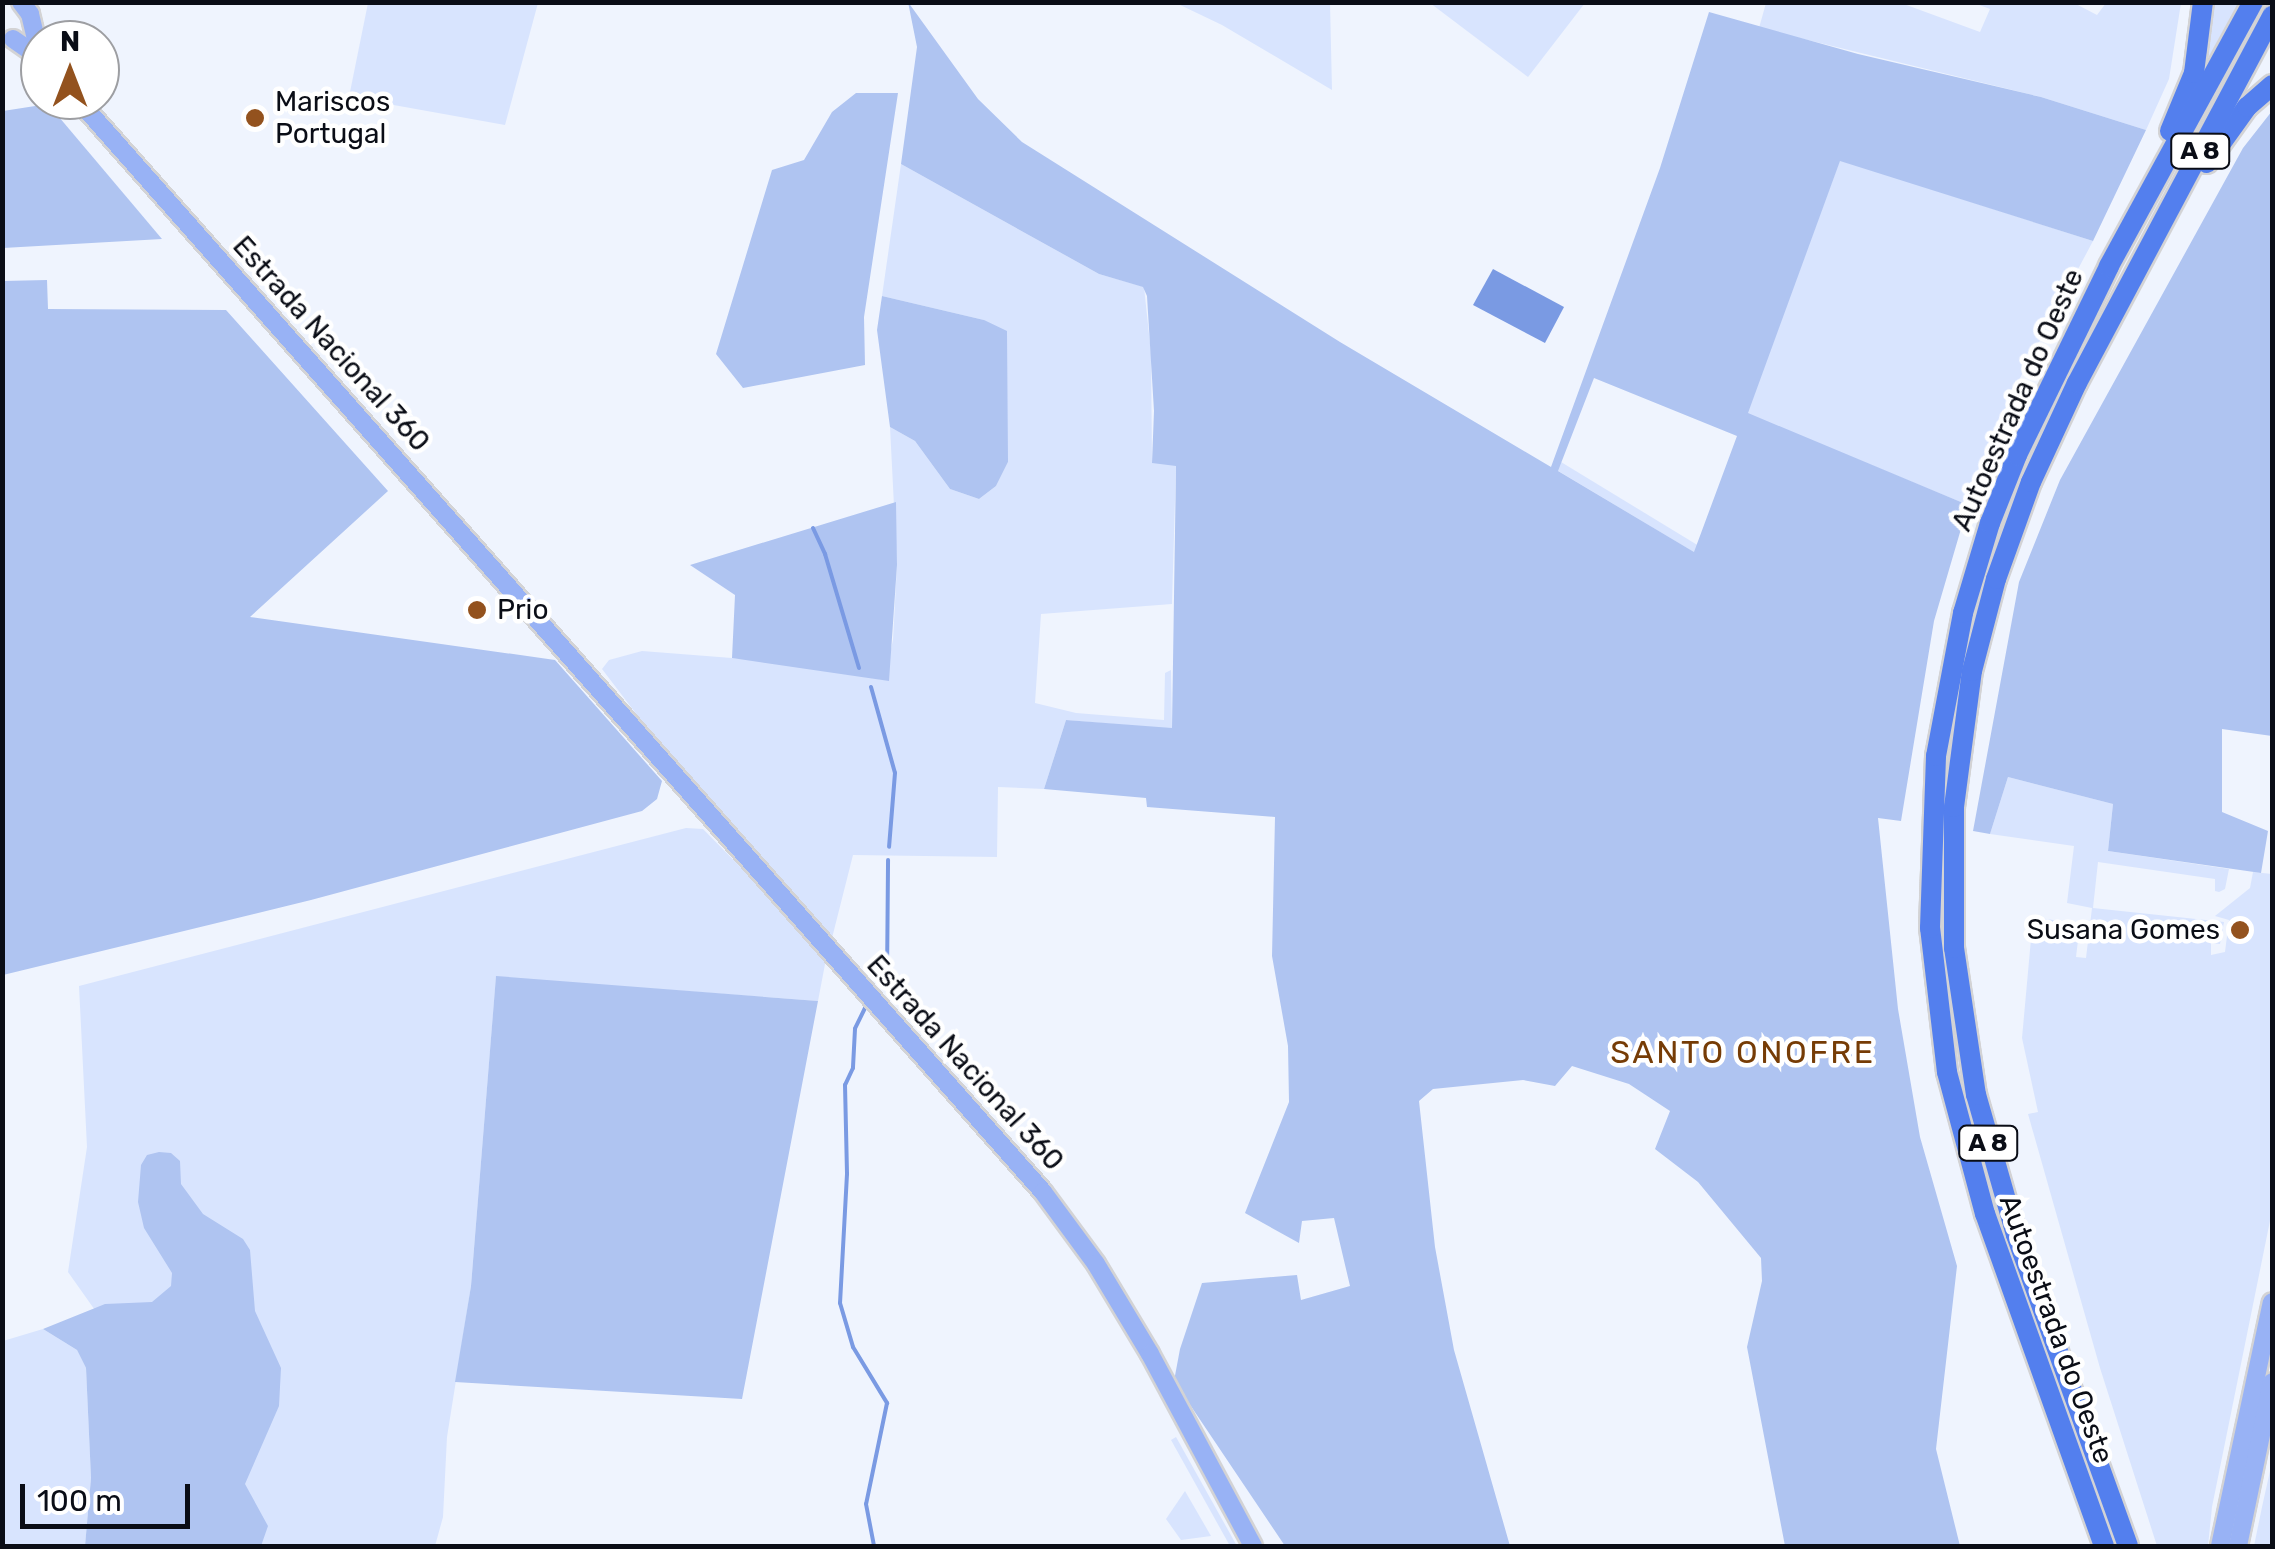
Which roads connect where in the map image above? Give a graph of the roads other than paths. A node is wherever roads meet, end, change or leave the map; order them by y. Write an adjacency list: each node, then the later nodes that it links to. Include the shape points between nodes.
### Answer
1 (2203, 2): 6 (highway, via 2194,73)
2 (2253, 2): 6 (highway, Autoestrada do Oeste / A 8)
3 (2272, 16): 7 (highway, Autoestrada do Oeste / A 8)
4 (2272, 85): 7 (highway, via 2232,125 2152,260)
5 (96, 120): 11 (main road, Estrada Nacional 360, via 1058,1210 1150,1354)
6 (2124, 238): 10 (highway, Autoestrada do Oeste / A 8, via 1990,523 1952,660 1931,804 1930,928 1948,1072 1985,1214)
7 (2128, 286): 14 (highway, Autoestrada do Oeste / A 8, via 2050,436 1996,578 1964,719 1952,886 1959,1002 1988,1142)
8 (2272, 1302): 15 (main road)
9 (2272, 1382): 16 (main road)
10 (2056, 1412): 12 (highway, via 2060,1450); 13 (highway, Autoestrada do Oeste / A 8)
11 (1253, 1546)
12 (2091, 1546)
13 (2104, 1546)
14 (2128, 1546)
15 (2220, 1546)
16 (2238, 1546)

